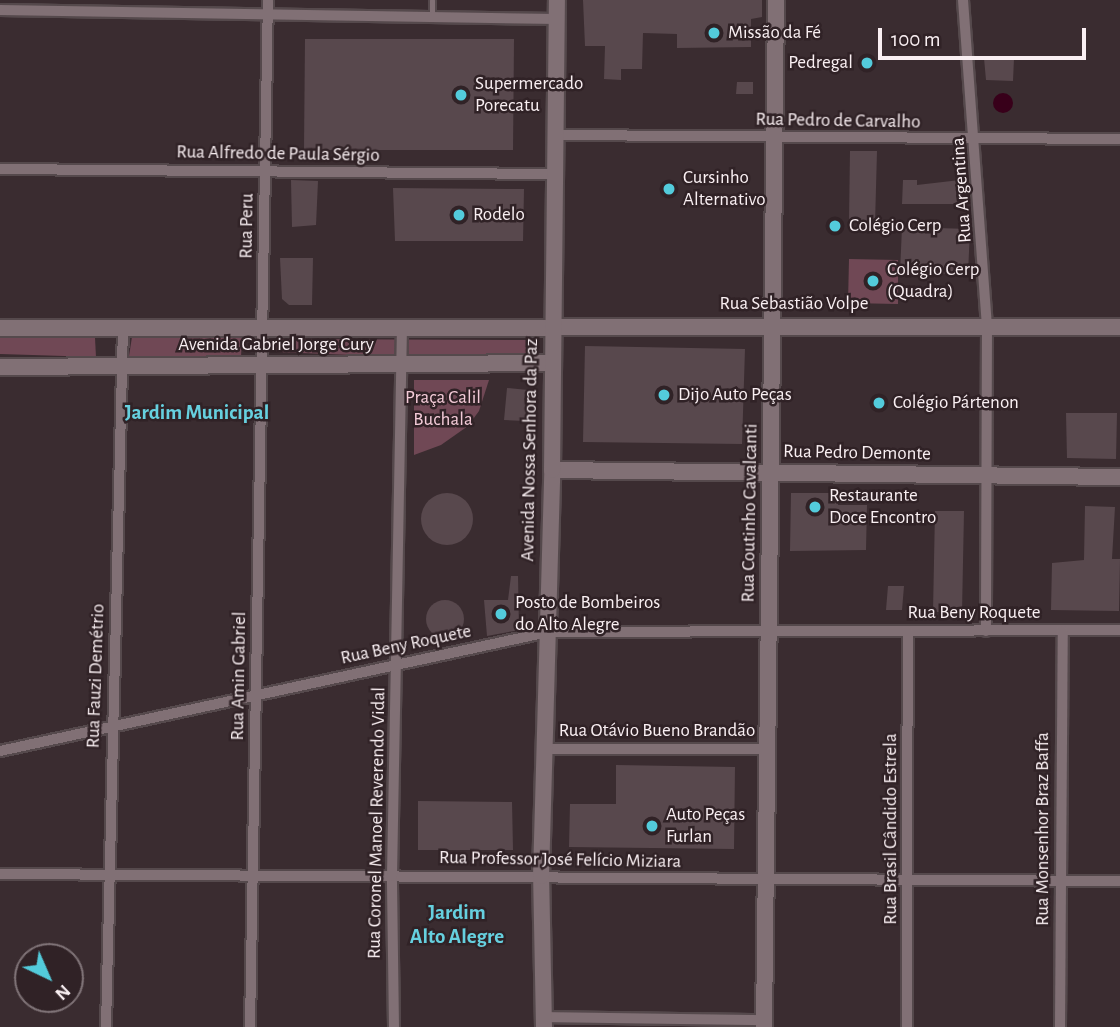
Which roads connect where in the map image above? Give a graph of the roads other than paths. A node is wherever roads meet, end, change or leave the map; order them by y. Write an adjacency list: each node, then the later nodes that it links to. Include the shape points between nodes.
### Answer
1 (268, 0): 7 (street, Rua Peru)
2 (432, 0): 8 (lane)
3 (557, 0): 9 (main road, Avenida Nossa Senhora da Paz)
4 (776, 0): 11 (main road, Rua Coutinho Cavalcanti)
5 (963, 0): 12 (street, Rua Argentina)
6 (0, 10): 7 (street)
7 (268, 15): 8 (street); 15 (street, Rua Peru)
8 (432, 17): 9 (street)
9 (556, 19): 10 (main road, Avenida Nossa Senhora da Paz)
10 (556, 135): 11 (street, Rua Pedro de Carvalho); 16 (main road, Avenida Nossa Senhora da Paz)
11 (775, 138): 12 (street, Rua Pedro de Carvalho); 19 (main road, Rua Coutinho Cavalcanti)
12 (976, 139): 13 (street, Rua Pedro de Carvalho); 17 (street, Rua Argentina)
13 (1120, 139)
14 (0, 169): 15 (street, Rua Alfredo de Paula Sérgio)
15 (265, 171): 16 (street, Rua Alfredo de Paula Sérgio); 22 (street, Rua Peru)
16 (555, 174): 18 (main road, Avenida Nossa Senhora da Paz)
17 (987, 324): 19 (main road, Rua Sebastião Volpe); 23 (main road, Rua Sebastião Volpe); 32 (street, Rua Argentina)
18 (552, 325): 19 (main road, Rua Sebastião Volpe); 20 (main road, Avenida Gabriel Jorge Cury); 25 (main road, Avenida Nossa Senhora da Paz)
19 (773, 325): 31 (main road, Rua Coutinho Cavalcanti)
20 (402, 326): 22 (main road, Avenida Gabriel Jorge Cury); 27 (street, Rua Coronel Manoel Reverendo Vidal)
21 (123, 327): 22 (main road, Avenida Gabriel Jorge Cury); 24 (main road, Avenida Gabriel Jorge Cury); 28 (street, Rua Fauzi Demétrio)
22 (264, 327): 26 (street, Rua Amin Gabriel)
23 (1120, 327)
24 (0, 328)
25 (552, 363): 27 (main road, Avenida Gabriel Jorge Cury); 30 (main road, Avenida Nossa Senhora da Paz)
26 (263, 365): 27 (main road, Avenida Gabriel Jorge Cury); 28 (main road, Avenida Gabriel Jorge Cury); 41 (street, Rua Amin Gabriel)
27 (401, 365): 40 (street, Rua Coronel Manoel Reverendo Vidal)
28 (122, 366): 29 (main road, Avenida Gabriel Jorge Cury); 42 (street, Rua Fauzi Demétrio)
29 (0, 367)
30 (552, 470): 31 (main road, Rua Pedro Demonte); 38 (main road, Avenida Nossa Senhora da Paz)
31 (771, 473): 32 (main road, Rua Pedro Demonte); 39 (main road, Rua Coutinho Cavalcanti)
32 (989, 475): 33 (main road, Rua Pedro Demonte); 35 (street, Rua Argentina)
33 (1120, 477)
34 (908, 631): 35 (street, Rua Beny Roquete); 39 (street, Rua Beny Roquete); 52 (street, Rua Brasil Cândido Estrela)
35 (986, 631): 36 (street, Rua Beny Roquete)
36 (1063, 631): 37 (street, Rua Beny Roquete); 54 (street, Rua Monsenhor Braz Baffa)
37 (1120, 631)
38 (548, 632): 39 (street, Rua Beny Roquete); 40 (street, Rua Beny Roquete); 43 (main road, Avenida Nossa Senhora da Paz)
39 (769, 632): 44 (main road, Rua Coutinho Cavalcanti)
40 (397, 665): 41 (street, Rua Beny Roquete); 49 (street, Rua Coronel Manoel Reverendo Vidal)
41 (256, 696): 42 (street, Rua Beny Roquete); 48 (street, Rua Amin Gabriel)
42 (113, 727): 45 (street, Rua Beny Roquete); 47 (street, Rua Fauzi Demétrio)
43 (546, 749): 44 (street, Rua Otávio Bueno Brandão); 50 (main road, Avenida Nossa Senhora da Paz)
44 (768, 749): 51 (main road, Rua Coutinho Cavalcanti)
45 (0, 751)
46 (0, 874): 47 (street, Rua Professor José Felício Miziara)
47 (108, 875): 48 (street, Rua Professor José Felício Miziara); 57 (street, Rua Fauzi Demétrio)
48 (252, 876): 49 (street, Rua Professor José Felício Miziara); 58 (street, Rua Amin Gabriel)
49 (392, 876): 50 (street, Rua Professor José Felício Miziara); 59 (street, Rua Coronel Manoel Reverendo Vidal)
50 (541, 876): 51 (street, Rua Professor José Felício Miziara); 55 (main road, Avenida Nossa Senhora da Paz)
51 (766, 881): 52 (street, Rua Professor José Felício Miziara); 56 (main road, Rua Coutinho Cavalcanti)
52 (908, 881): 54 (street, Rua Professor José Felício Miziara); 60 (street, Rua Brasil Cândido Estrela)
53 (1120, 881): 54 (street, Rua Professor José Felício Miziara)
54 (1060, 882): 61 (street, Rua Monsenhor Braz Baffa)
55 (544, 1022): 56 (street)
56 (764, 1024)
57 (106, 1027)
58 (250, 1027)
59 (394, 1027)
60 (907, 1027)
61 (1060, 1027)

